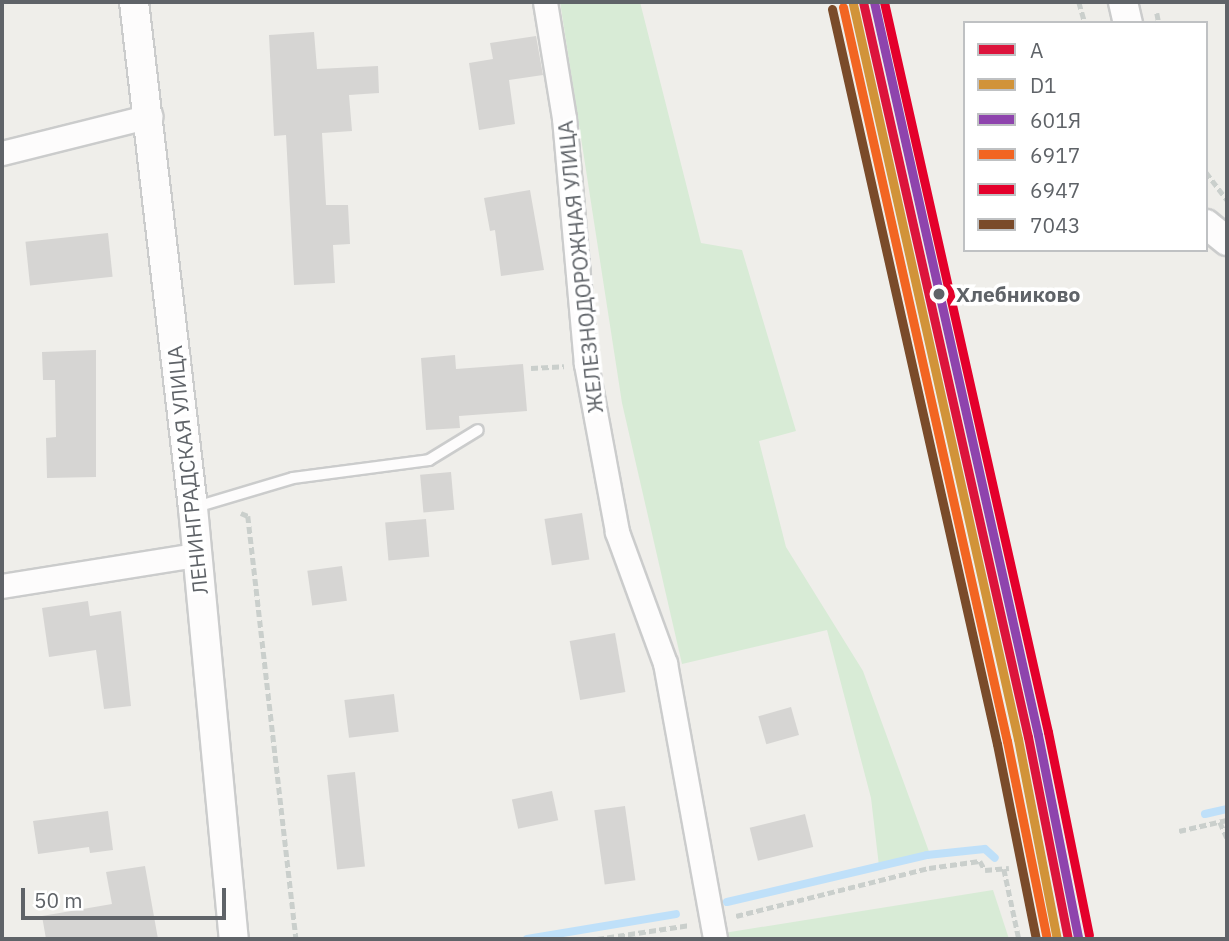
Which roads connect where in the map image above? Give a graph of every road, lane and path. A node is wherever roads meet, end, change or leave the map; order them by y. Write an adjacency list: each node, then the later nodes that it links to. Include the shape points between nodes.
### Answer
1 (134, 2): 7 (street, ЛЕНИНГРАДСКАЯ УЛИЦА)
2 (545, 2): 21 (street, ЖЕЛЕЗНОДОРОЖНАЯ УЛИЦА, via 564,118 586,364 617,532 665,663)
3 (1079, 2): 5 (path)
4 (1123, 2): 6 (street)
5 (1084, 21)
6 (1128, 21)
7 (150, 116): 8 (street); 14 (street, ЛЕНИНГРАДСКАЯ УЛИЦА)
8 (2, 153)
9 (1208, 175): 10 (path)
10 (1227, 200)
11 (1208, 226): 12 (street)
12 (1227, 241)
13 (478, 429): 14 (lane, via 429,460 293,478)
14 (203, 505): 15 (street, ЛЕНИНГРАДСКАЯ УЛИЦА); 23 (path, via 248,516)
15 (196, 555): 16 (street); 22 (street, ЛЕНИНГРАДСКАЯ УЛИЦА)
16 (2, 586)
17 (1227, 820): 18 (path)
18 (1220, 822): 19 (path); 20 (path)
19 (1179, 831)
20 (1227, 838)
21 (714, 930): 24 (path); 25 (path, via 909,872 980,861 985,870 1007,869)
22 (234, 939)
23 (296, 939)
24 (597, 939)
25 (1019, 939)

